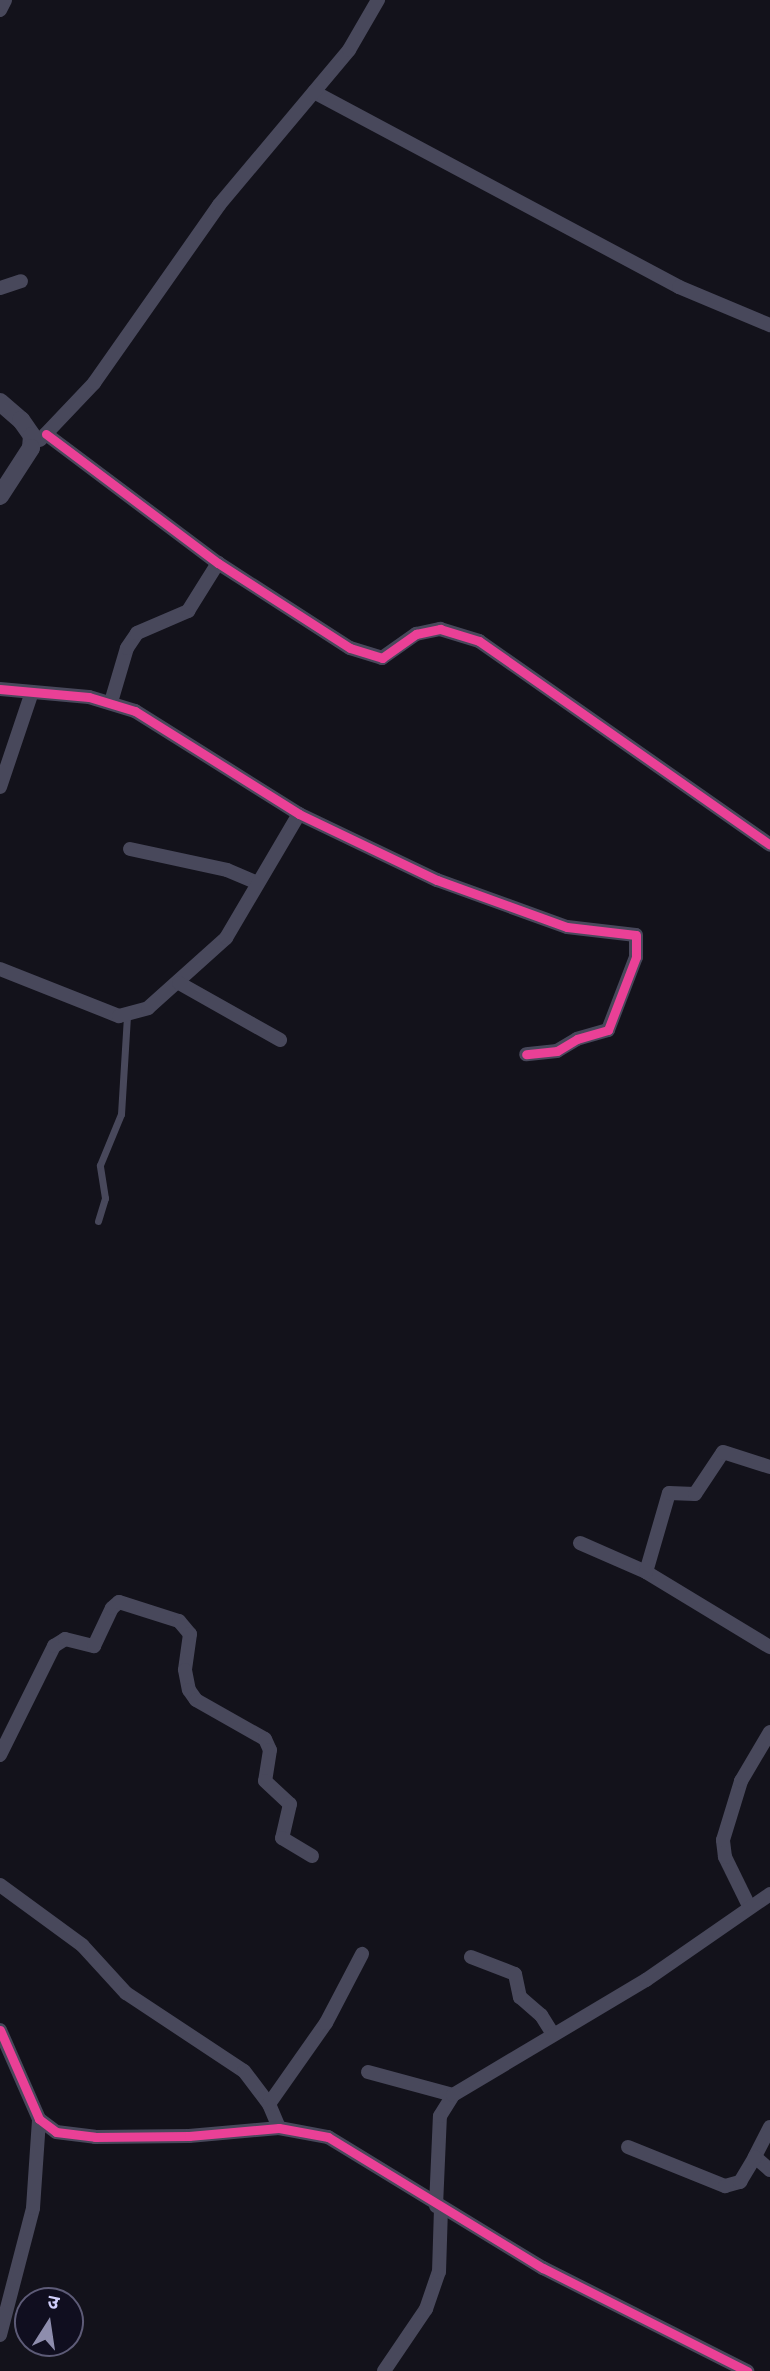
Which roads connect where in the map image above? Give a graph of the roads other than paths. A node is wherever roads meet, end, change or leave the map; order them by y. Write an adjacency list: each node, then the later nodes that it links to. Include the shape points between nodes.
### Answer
1 (5, 0): 3 (street)
2 (378, 0): 4 (street, via 349,50)
3 (0, 10)
4 (314, 92): 7 (street, via 668,281); 9 (street, via 219,205 94,383)
5 (21, 281): 6 (street)
6 (0, 288)
7 (770, 325)
8 (0, 402): 10 (street, via 28,427)
9 (46, 434): 10 (street); 12 (street)
10 (31, 448): 11 (street)
11 (0, 496)
12 (218, 563): 15 (street, via 188,611 137,633 127,648); 18 (street, via 350,648 371,656 391,655 425,630 456,631 479,640)
13 (0, 689): 14 (street)
14 (32, 692): 15 (street); 16 (street)
15 (111, 702): 17 (street, via 210,754)
16 (0, 787)
17 (299, 814): 20 (street); 25 (street, via 500,906 567,927 636,935 636,957 608,1030 556,1051)
18 (770, 845)
19 (130, 849): 20 (street, via 227,870)
20 (257, 883): 22 (street, via 226,938)
21 (0, 969): 23 (street, via 93,1009)
22 (179, 983): 23 (street, via 148,1008); 24 (street)
23 (127, 1016): 26 (lane, via 121,1114 100,1165 105,1198)
24 (280, 1040)
25 (526, 1054)
26 (98, 1221)
27 (770, 1467): 29 (street, via 723,1452 695,1494 670,1493)
28 (580, 1543): 29 (street)
29 (646, 1572): 30 (street)
30 (770, 1647)
31 (770, 1732): 36 (street, via 741,1781 723,1840 725,1857)
32 (0, 1755): 33 (street, via 54,1646 65,1639 94,1646 119,1602 179,1621 190,1634 184,1670 189,1690 196,1700 265,1739 270,1750 265,1781 290,1804 282,1838)
33 (312, 1856)
34 (0, 1885): 43 (street, via 82,1945 126,1993 220,2052 243,2071)
35 (770, 1894): 36 (street)
36 (750, 1906): 40 (street, via 646,1979)
37 (362, 1954): 43 (street, via 326,2023)
38 (471, 1956): 40 (street, via 515,1974 520,1997 541,2015)
39 (0, 2030): 44 (street)
40 (553, 2034): 42 (street)
41 (368, 2072): 42 (street)
42 (453, 2095): 50 (street, via 440,2116)
43 (269, 2104): 46 (street)
44 (39, 2119): 46 (street, via 56,2132 95,2137); 51 (street, via 33,2208)
45 (770, 2127): 48 (street)
46 (279, 2128): 50 (street, via 328,2137 351,2148)
47 (628, 2147): 48 (street, via 725,2186 740,2182)
48 (755, 2157): 49 (street)
49 (770, 2170)
50 (439, 2208): 52 (street, via 439,2272 426,2309); 53 (street, via 543,2268)
51 (0, 2335)
52 (384, 2371)
53 (747, 2371)

